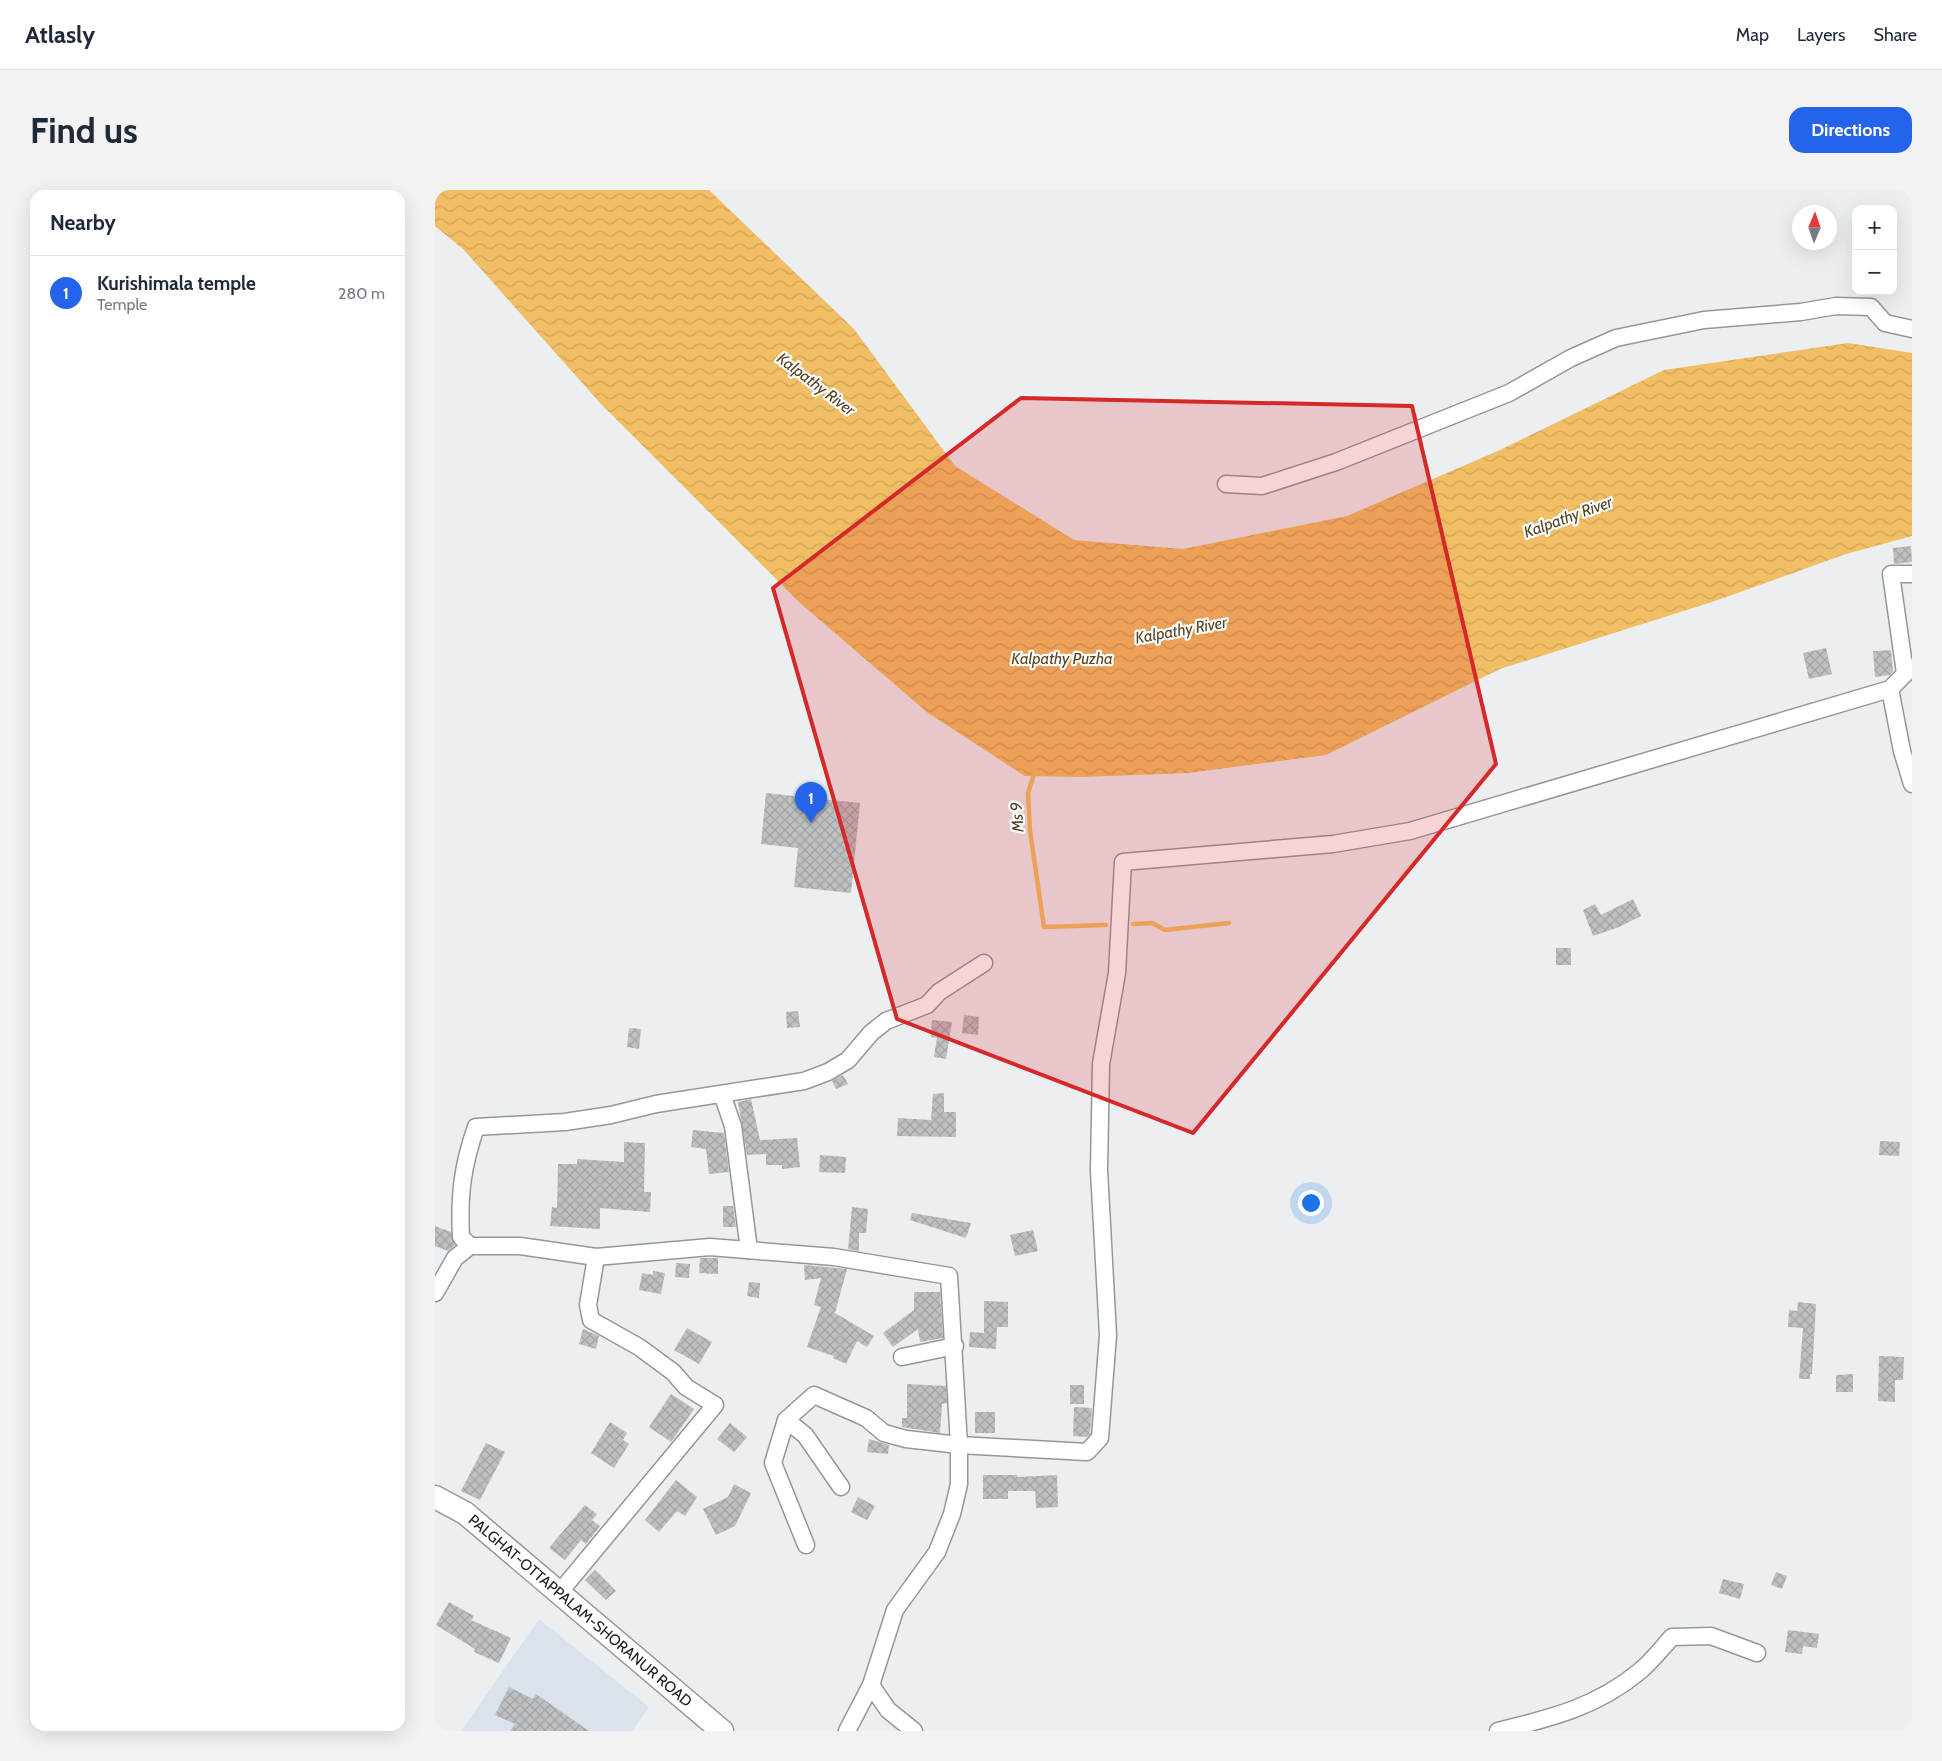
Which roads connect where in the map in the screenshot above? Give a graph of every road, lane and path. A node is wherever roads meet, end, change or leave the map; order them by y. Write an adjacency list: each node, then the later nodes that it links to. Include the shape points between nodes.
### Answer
1 (1912, 329): 2 (street, via 1885,323 1871,307 1836,306 1705,320 1616,338 1571,358 1509,393 1336,462 1262,486)
2 (1226, 484)
3 (1912, 574): 4 (street, via 1891,574)
4 (1908, 670): 5 (street)
5 (1890, 689): 6 (street); 16 (street, via 1410,831 1333,844 1123,862 1117,973 1101,1064 1099,1170 1108,1335 1100,1438 1087,1452)
6 (1912, 784)
7 (984, 963): 8 (street, via 939,992 927,1005 886,1021 871,1032 848,1060 828,1072 804,1081)
8 (722, 1094): 9 (street, via 565,1122 476,1127 465,1162 459,1199 461,1237); 10 (street, via 733,1126)
9 (470, 1246): 11 (street, via 520,1246); 12 (street, via 455,1258)
10 (749, 1250): 11 (street, via 709,1247); 13 (street, via 834,1257 949,1276)
11 (596, 1257): 20 (street, via 588,1305 591,1320 639,1347 673,1372 686,1387 715,1405)
12 (435, 1293)
13 (955, 1346): 14 (street); 16 (street)
14 (902, 1358)
15 (786, 1420): 16 (street, via 814,1395 866,1418 884,1433); 17 (street, via 805,1435); 19 (street, via 773,1463)
16 (959, 1445): 22 (street, via 959,1484 952,1514 937,1552 895,1610)
17 (841, 1487)
18 (435, 1497): 20 (main road, PALGHAT-OTTAPPALAM-SHORANUR ROAD, via 465,1513)
19 (806, 1545)
20 (559, 1593): 23 (main road, PALGHAT-OTTAPPALAM-SHORANUR ROAD)
21 (1757, 1653): 26 (street, via 1711,1636 1672,1637 1640,1671 1588,1705 1557,1717)
22 (871, 1685): 24 (street); 25 (street, via 888,1710)
23 (723, 1731)
24 (847, 1731)
25 (914, 1731)
26 (1498, 1731)

